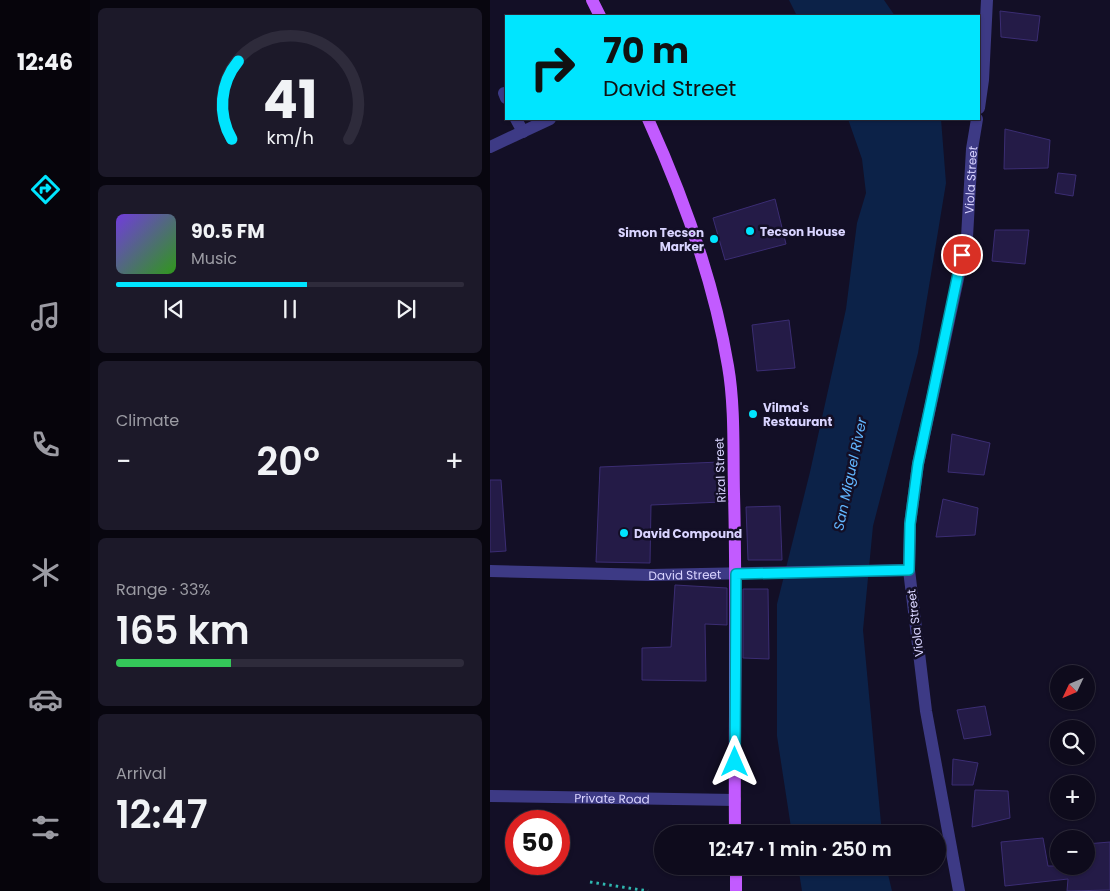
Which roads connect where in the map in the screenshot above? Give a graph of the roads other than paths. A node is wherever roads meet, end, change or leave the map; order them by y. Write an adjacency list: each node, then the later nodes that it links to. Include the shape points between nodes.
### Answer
1 (592, 0): 3 (main road)
2 (987, 0): 4 (street)
3 (600, 15)
4 (980, 102)
5 (516, 120): 9 (street)
6 (548, 120): 9 (street)
7 (648, 120): 13 (main road, Rizal Street, via 686,214 714,302 727,362)
8 (977, 120): 11 (street, Viola Street, via 967,237 918,464 910,524)
9 (522, 132): 10 (street)
10 (490, 147)
11 (909, 570): 13 (street, David Street); 19 (street, Viola Street, via 926,711)
12 (490, 571): 13 (street, David Street)
13 (736, 574): 15 (main road, Rizal Street)
14 (490, 796): 15 (street, Private Road)
15 (735, 800): 16 (main road, Rizal Street)
16 (735, 825)
17 (736, 875): 18 (main road)
18 (736, 891)
19 (958, 891)

